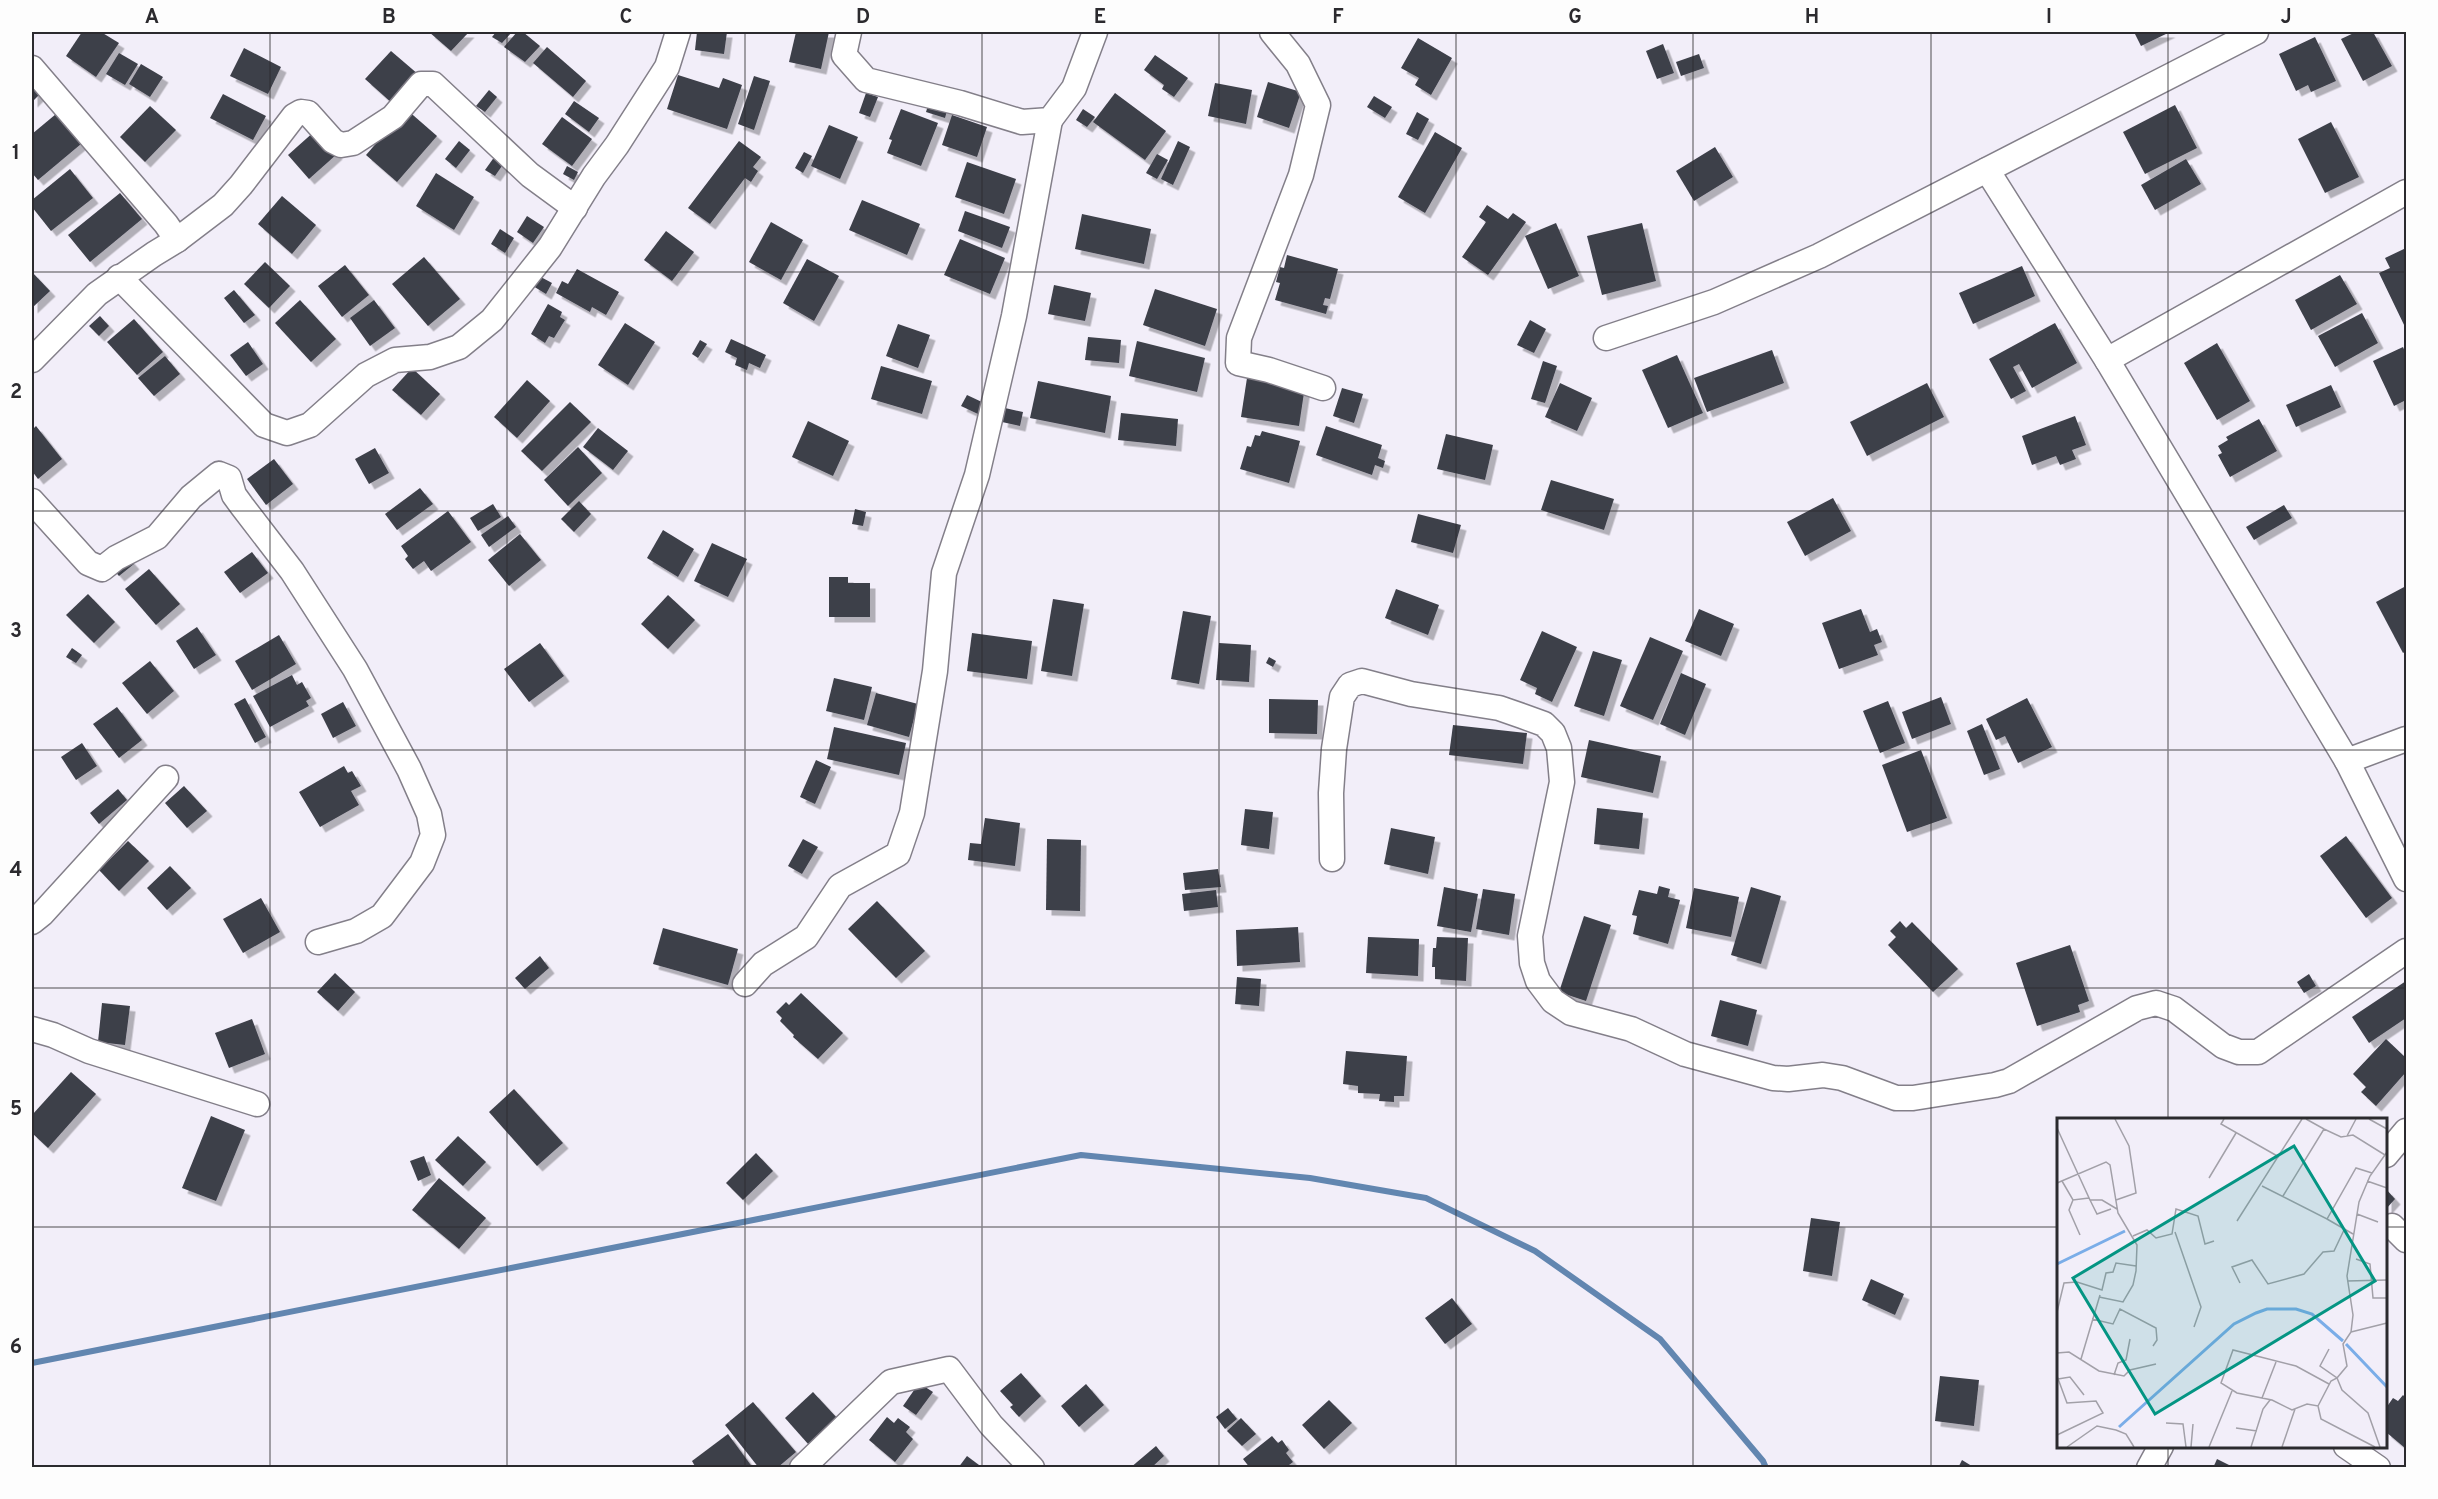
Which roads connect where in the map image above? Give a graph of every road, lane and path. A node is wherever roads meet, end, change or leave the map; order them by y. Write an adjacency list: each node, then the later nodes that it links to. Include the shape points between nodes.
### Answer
1 (678, 32): 10 (street, via 667,67)
2 (849, 32): 7 (street, via 844,55 866,80 1022,122)
3 (1095, 32): 7 (street, via 1074,88)
4 (1272, 32): 16 (street, via 1298,64 1318,105 1301,175 1239,339 1238,363)
5 (2256, 32): 8 (street)
6 (32, 68): 11 (street)
7 (1050, 120): 26 (street, via 1014,316 980,463 944,573 935,671 914,802 898,855 840,886 806,937 763,964)
8 (1987, 170): 13 (street, via 1809,261 1714,302); 15 (street)
9 (2406, 192): 15 (street)
10 (575, 208): 11 (street, via 530,175 433,84 421,84 393,117 353,143 340,145 333,141 308,112 294,116 229,198); 12 (street, via 550,248 492,320 459,347 430,357 395,360 366,375 310,425 287,433 264,425)
11 (177, 240): 12 (street)
12 (119, 277): 14 (street, via 75,313)
13 (1606, 338)
14 (32, 360)
15 (2107, 360): 19 (street)
16 (1323, 388)
17 (32, 501): 24 (street, via 88,563 102,569 157,537 190,497 219,474 229,478 234,495 292,571 355,669 409,769 429,813 433,835 422,862 382,916 356,931)
18 (2406, 739): 19 (street)
19 (2347, 761): 22 (street)
20 (166, 778): 23 (street)
21 (1332, 859): 25 (street, via 1334,749 1342,697 1350,685 1362,681 1411,694 1499,708 1544,724 1554,734 1562,782 1530,936 1538,981 1553,1001 1571,1013 1631,1029 1695,1057 1773,1078 1842,1078 1896,1098 2008,1081 2137,1008 2156,1003 2174,1009 2223,1046 2239,1052 2258,1052)
22 (2406, 879)
23 (32, 922)
24 (318, 942)
25 (2406, 951)
26 (745, 984)
27 (32, 1029): 28 (street)
28 (257, 1104)
29 (2406, 1131): 30 (street)
30 (2387, 1153)
31 (2160, 1448): 35 (street)
32 (2349, 1448): 36 (street)
33 (802, 1467): 34 (street, via 891,1382 949,1369 991,1425)
34 (1032, 1467)
35 (2149, 1467)
36 (2378, 1467)

